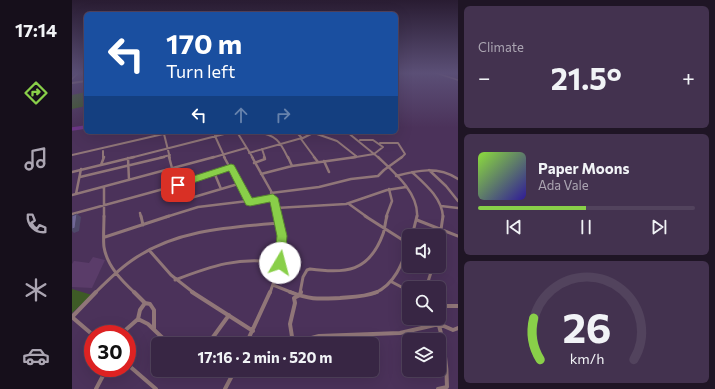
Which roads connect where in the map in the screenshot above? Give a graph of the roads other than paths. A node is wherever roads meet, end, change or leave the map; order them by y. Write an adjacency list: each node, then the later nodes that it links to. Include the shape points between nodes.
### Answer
1 (154, 134): 23 (street)
2 (164, 134): 15 (street)
3 (224, 134): 10 (street)
4 (238, 134): 16 (street)
5 (270, 134): 14 (street)
6 (298, 134): 11 (street)
7 (311, 134): 11 (street)
8 (317, 134): 24 (street, via 337,141)
9 (350, 134): 12 (street)
10 (216, 136): 15 (street); 21 (street)
11 (301, 138): 14 (street); 27 (street)
12 (360, 140): 13 (street, via 367,139); 22 (street)
13 (380, 143): 22 (street, via 383,148); 33 (street, via 394,142 403,148 404,155)
14 (281, 144): 17 (street); 31 (street)
15 (167, 148): 20 (street); 25 (street)
16 (246, 148): 19 (street); 21 (street)
17 (262, 150): 19 (street); 28 (street, via 265,158)
18 (103, 151): 29 (street, via 104,156)
19 (249, 153): 28 (street)
20 (170, 154): 30 (street); 34 (street)
21 (223, 154): 32 (street); 34 (street)
22 (374, 154): 24 (street); 33 (street)
23 (72, 155)
24 (356, 156): 26 (street)
25 (128, 158): 29 (street); 30 (street)
26 (324, 161): 27 (street); 39 (street)
27 (318, 162): 31 (street)
28 (254, 163): 41 (street)
29 (100, 165): 36 (street)
30 (129, 165): 43 (street); 45 (street)
31 (292, 166): 41 (street)
32 (231, 167): 38 (street); 46 (street)
33 (387, 167): 42 (street); 52 (street, via 378,176)
34 (172, 168): 45 (street)
35 (427, 168): 40 (street); 44 (street, via 453,175); 56 (street, via 443,182)
36 (81, 169): 37 (street); 43 (street)
37 (72, 172)
38 (214, 172): 47 (street); 50 (street)
39 (329, 172)
40 (412, 172): 42 (street); 60 (street)
41 (262, 174): 52 (street)
42 (396, 176): 49 (street)
43 (80, 178): 53 (street)
44 (458, 179)
45 (129, 180): 48 (street)
46 (238, 184): 50 (street); 57 (street)
47 (178, 185): 50 (street, via 183,200); 59 (street)
48 (104, 186): 53 (street); 59 (street)
49 (406, 186): 51 (street); 65 (street, via 417,205)
50 (221, 189)
51 (389, 189): 58 (street); 68 (street, via 391,205)
52 (271, 193): 55 (street)
53 (76, 194): 54 (street)
54 (72, 195)
55 (273, 198): 57 (street); 61 (street)
56 (458, 201)
57 (250, 202): 67 (street, via 198,207)
58 (349, 204): 61 (street); 68 (street)
59 (105, 205): 64 (street); 72 (street)
60 (441, 206): 62 (street); 69 (street)
61 (276, 208): 66 (street)
62 (458, 208)
63 (140, 213): 67 (street)
64 (72, 214)
65 (417, 220): 69 (street); 70 (street)
66 (280, 223): 74 (street, via 234,227 186,236); 75 (street)
67 (142, 225): 72 (street)
68 (383, 227): 73 (street); 82 (street, via 384,232 374,254 359,267 333,272 308,269 303,277)
69 (441, 228): 71 (street)
70 (414, 229)
71 (458, 236)
72 (105, 238): 77 (street, via 105,251)
73 (402, 239)
74 (149, 250): 77 (street); 78 (street, via 158,264)
75 (280, 263): 78 (street, via 267,259 235,260 216,264); 80 (street)
76 (402, 263): 79 (street)
77 (116, 273): 83 (street); 87 (street)
78 (174, 280): 86 (street)
79 (392, 282): 81 (street); 82 (street, via 379,292 360,297 322,300)
80 (273, 285): 82 (street); 96 (street)
81 (402, 287)
82 (300, 295): 90 (street, via 294,298 290,324 293,343 319,336 400,332)
83 (145, 303): 88 (street); 95 (street, via 153,308)
84 (458, 305): 85 (street)
85 (446, 306)
86 (229, 315): 96 (street); 98 (street)
87 (72, 317): 93 (street)
88 (138, 319): 89 (street); 95 (street)
89 (131, 325)
90 (434, 325)
91 (439, 325): 103 (street, via 446,359)
92 (441, 325): 94 (street, via 452,330)
93 (84, 327)
94 (458, 328)
95 (154, 329): 97 (street)
96 (253, 331): 99 (street)
97 (162, 337)
98 (213, 337)
99 (250, 337)
100 (136, 372): 105 (street)
101 (102, 377): 104 (street)
102 (231, 377): 106 (street)
103 (447, 388): 107 (street)
104 (96, 389)
105 (156, 389)
106 (225, 389)
107 (438, 389)

